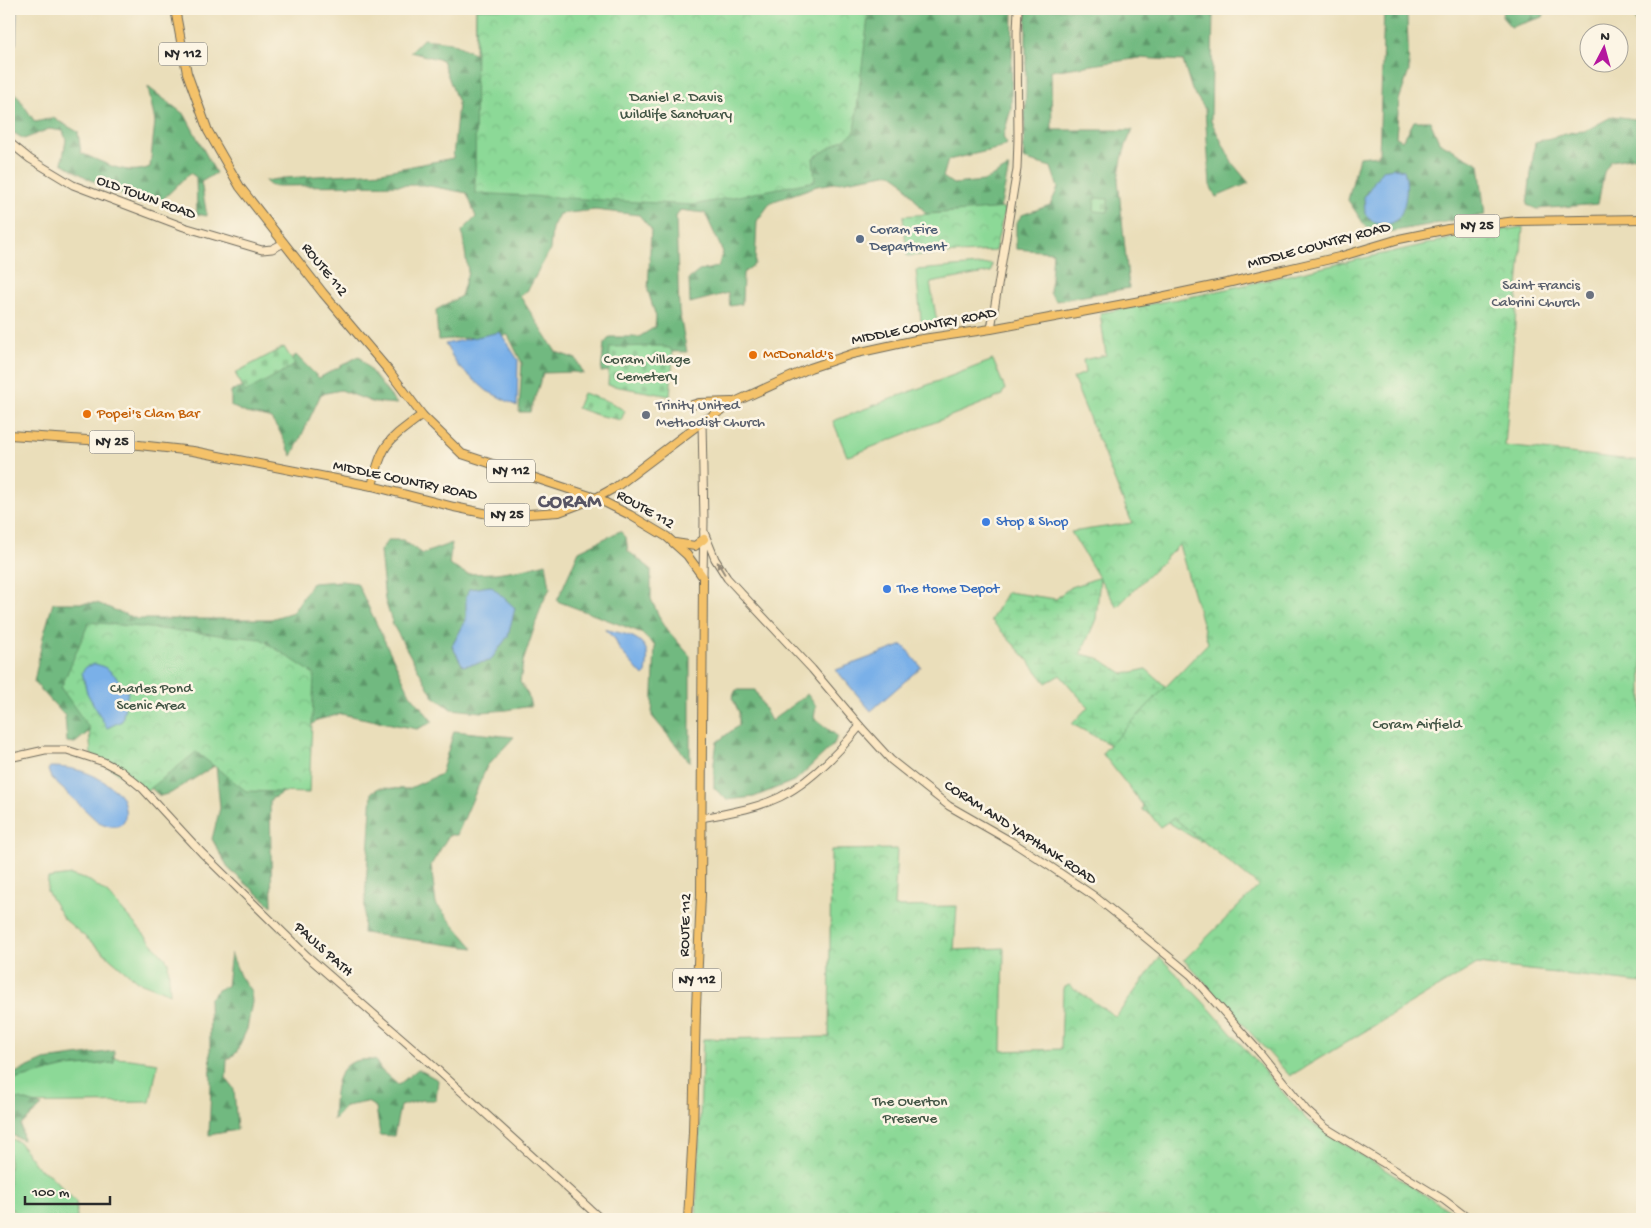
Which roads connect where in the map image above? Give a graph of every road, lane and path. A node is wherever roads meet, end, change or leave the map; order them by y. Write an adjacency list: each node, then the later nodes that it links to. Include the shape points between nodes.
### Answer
1 (175, 9): 5 (main road, ROUTE 112 / NY 112, via 187,73 208,131 240,187)
2 (1018, 9): 6 (main road, via 1017,169)
3 (9, 142): 5 (main road, OLD TOWN ROAD, via 73,185 184,227 262,250)
4 (1642, 219): 6 (main road, MIDDLE COUNTRY ROAD / NY 25, via 1517,221 1448,229 1227,283)
5 (284, 243): 9 (main road, ROUTE 112 / NY 112)
6 (991, 329): 7 (main road, MIDDLE COUNTRY ROAD / NY 25, via 852,354 810,368)
7 (734, 402): 8 (main road); 10 (main road, MIDDLE COUNTRY ROAD / NY 25)
8 (692, 405)
9 (422, 415): 12 (main road, via 385,446); 13 (main road, ROUTE 112 / NY 112, via 462,454)
10 (702, 422): 13 (main road, MIDDLE COUNTRY ROAD / NY 25, via 616,487); 14 (main road)
11 (9, 436): 12 (main road, MIDDLE COUNTRY ROAD / NY 25, via 176,449)
12 (372, 486): 13 (main road, MIDDLE COUNTRY ROAD / NY 25, via 498,516 559,512)
13 (596, 498): 15 (main road, ROUTE 112 / NY 112)
14 (704, 535): 15 (main road, via 695,546); 16 (main road); 17 (main road, CORAM AND YAPHANK ROAD, one-way to 14, via 823,680 727,578)
15 (673, 542): 16 (main road, ROUTE 112 / NY 112)
16 (703, 577): 19 (main road, ROUTE 112 / NY 112)
17 (860, 726): 19 (main road, via 845,745 813,774 780,797 743,810); 22 (main road, CORAM AND YAPHANK ROAD, via 891,760 925,788 1094,896 1191,975 1306,1110 1326,1128 1444,1200)
18 (9, 758): 20 (main road, PAULS PATH, via 45,750 67,750 122,771 307,956)
19 (702, 818): 21 (main road, ROUTE 112 / NY 112, via 694,1132)
20 (601, 1219)
21 (688, 1219)
22 (1469, 1219)

